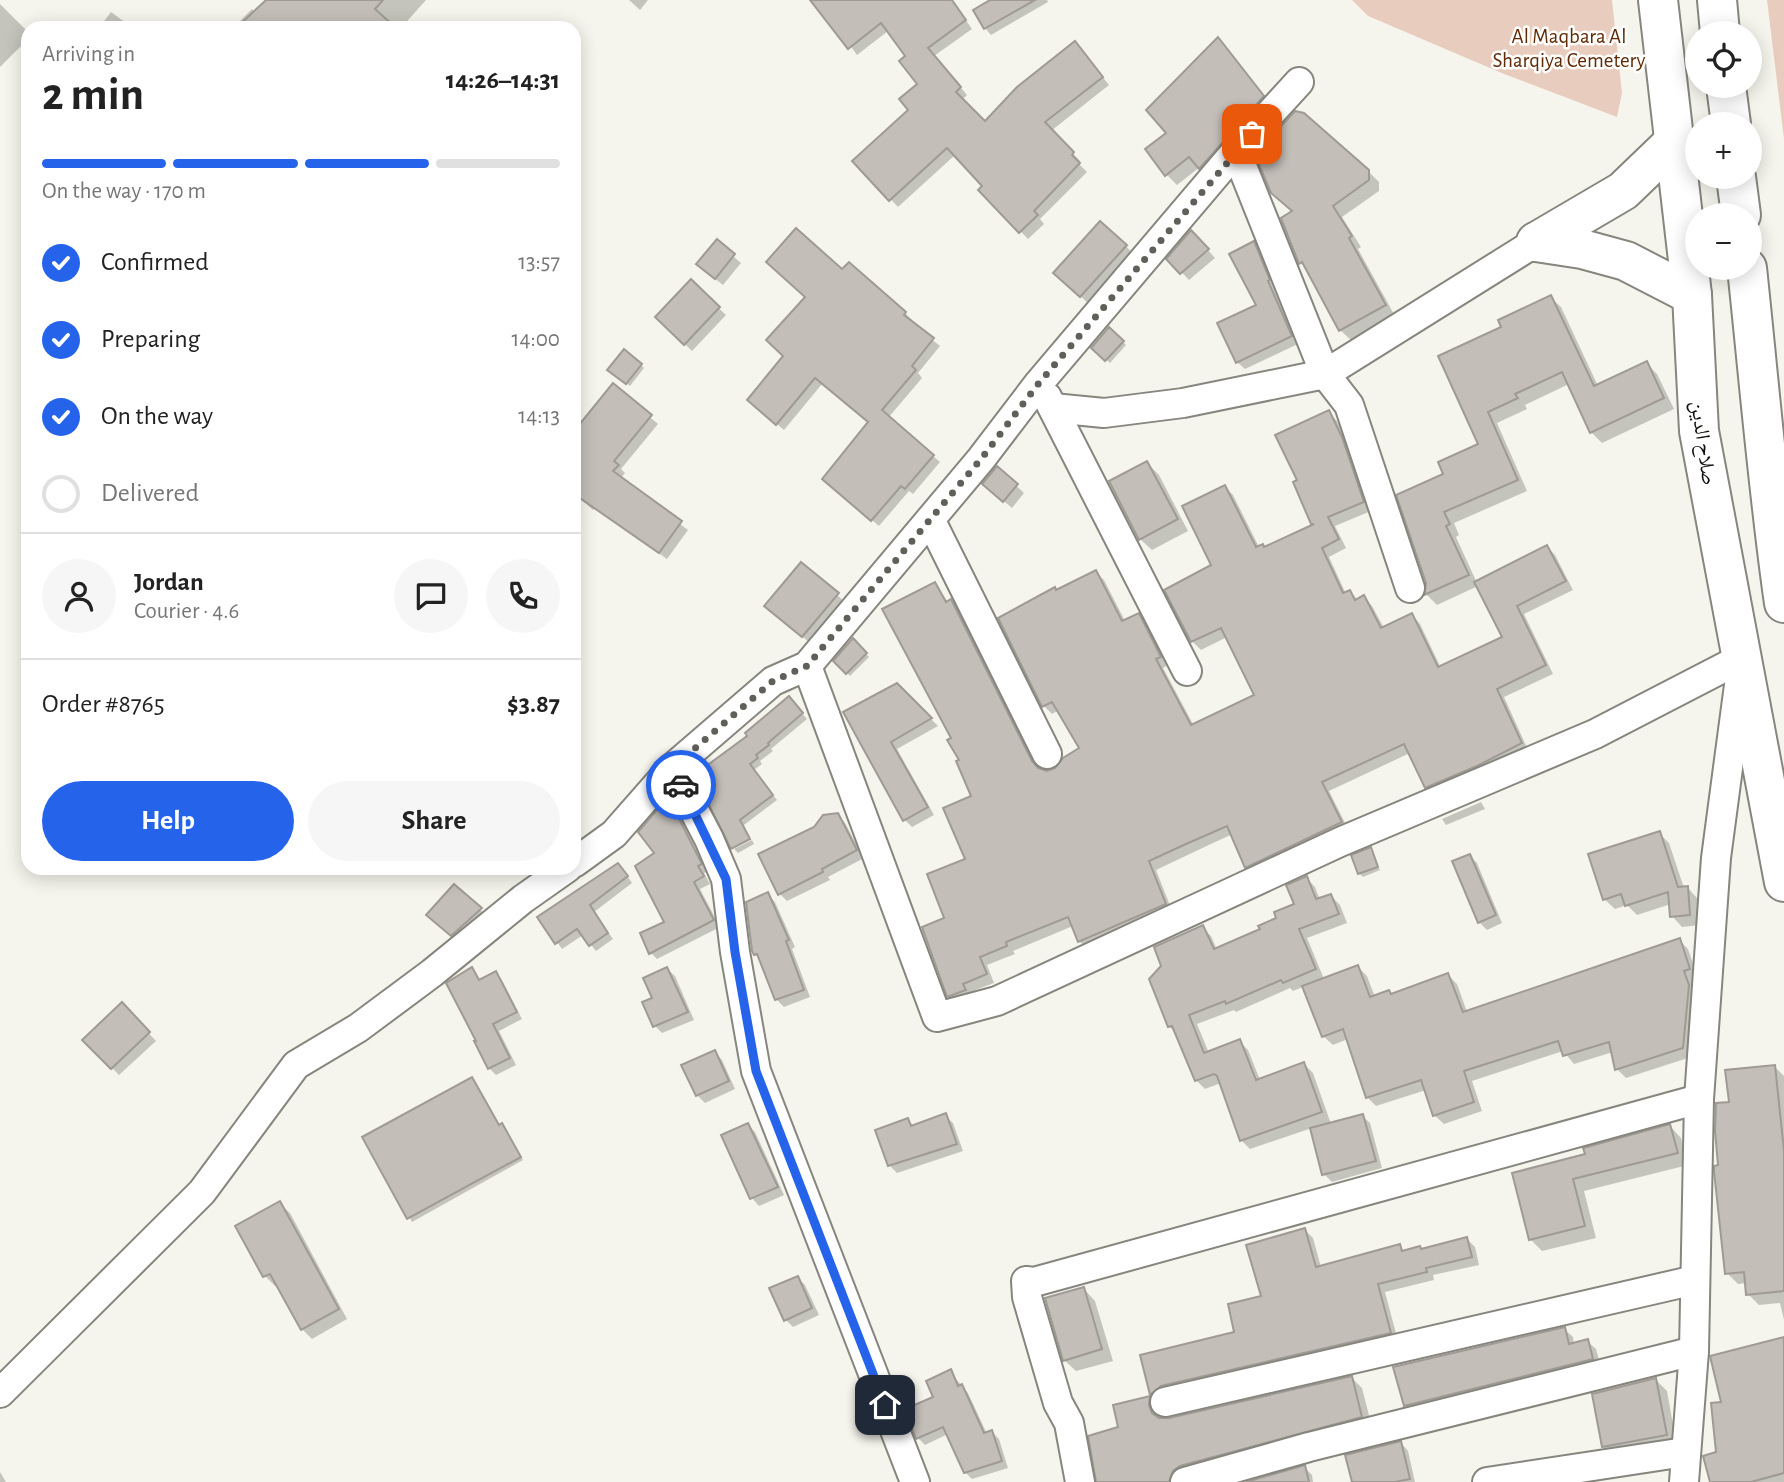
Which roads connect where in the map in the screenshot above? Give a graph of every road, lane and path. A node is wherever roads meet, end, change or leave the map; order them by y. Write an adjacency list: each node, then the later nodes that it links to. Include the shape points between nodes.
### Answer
1 (1658, 0): 5 (highway, صلاح الدين)
2 (1717, 0): 3 (highway)
3 (1719, 21)
4 (1298, 82): 6 (street)
5 (1675, 141): 7 (highway, via 1623,191); 9 (highway, صلاح الدين)
6 (1236, 151): 10 (street); 11 (street)
7 (1536, 242): 9 (highway, via 1626,261); 10 (street)
8 (1748, 280): 15 (highway, via 1770,510)
9 (1692, 295): 16 (highway, صلاح الدين, via 1699,431)
10 (1325, 374): 12 (street, via 1183,403 1104,413); 14 (street, via 1349,405)
11 (1039, 383): 12 (street); 13 (street)
12 (1053, 408): 18 (street)
13 (931, 521): 17 (street); 19 (street)
14 (1410, 588)
15 (1784, 603)
16 (1742, 658): 17 (street, via 1595,734 1340,842 997,1001 937,1017); 23 (highway, صلاح الدين); 24 (street, via 1716,858)
17 (807, 666): 20 (street, via 773,681)
18 (1187, 671)
19 (1047, 754)
20 (672, 768): 21 (street, via 614,834); 30 (street, via 726,879 756,1071)
21 (581, 858)
22 (557, 875): 27 (street, via 358,1028 296,1065 202,1192)
23 (1784, 881)
24 (1699, 1099): 25 (street); 31 (street, via 1026,1281 1058,1403 1069,1423)
25 (1695, 1280): 26 (street); 28 (street)
26 (1694, 1351): 29 (street); 32 (street)
27 (0, 1393)
28 (1165, 1402)
29 (1685, 1452): 33 (street); 34 (street)
30 (915, 1482)
31 (1080, 1482)
32 (1185, 1482)
33 (1487, 1482)
34 (1684, 1482)

